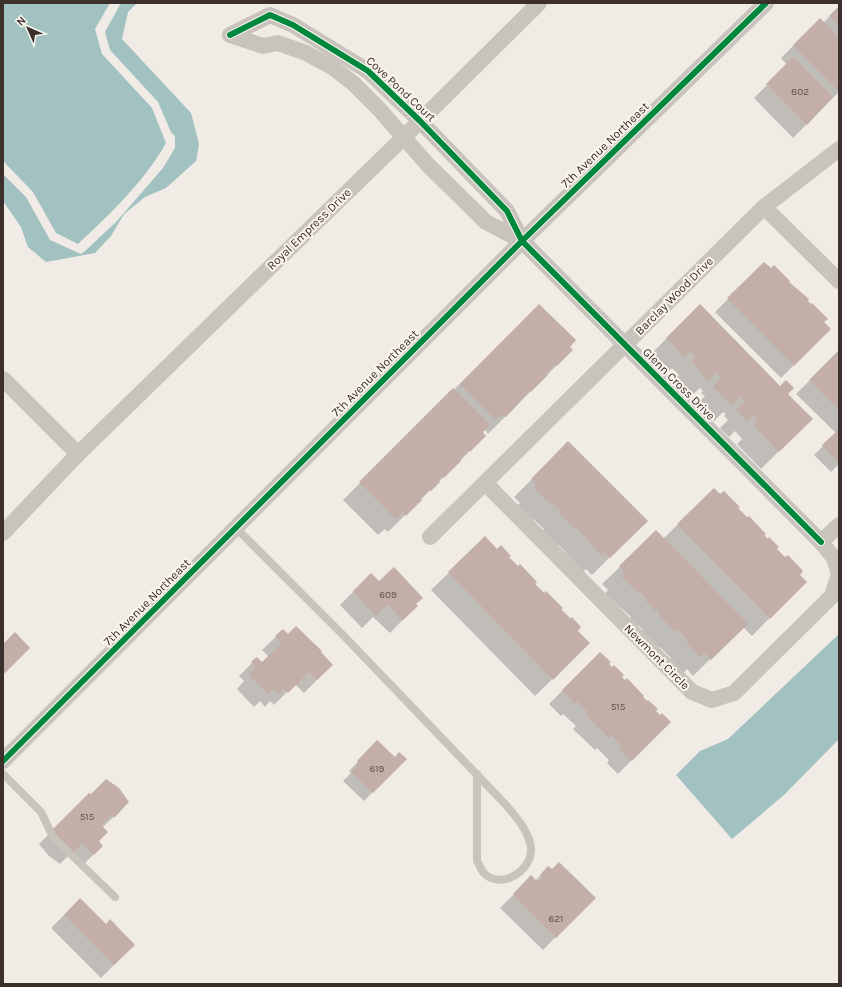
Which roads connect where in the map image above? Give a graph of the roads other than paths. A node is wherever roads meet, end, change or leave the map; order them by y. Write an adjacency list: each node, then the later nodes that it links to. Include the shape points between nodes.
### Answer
1 (539, 3): 3 (street, Royal Empress Drive)
2 (766, 3): 7 (street, 7th Avenue Northeast)
3 (420, 121): 4 (street, Royal Empress Drive); 4 (street, Cove Pond Court, via 368,71 293,25 270,15 230,35 263,46 278,44 306,53 332,67 353,83); 7 (street, Cove Pond Court, via 507,211)
4 (403, 138): 7 (street, Cove Pond Court, via 486,222); 11 (street, Royal Empress Drive)
5 (839, 149): 6 (street, Barclay Wood Drive)
6 (764, 207): 8 (street); 9 (street, Barclay Wood Drive)
7 (522, 241): 9 (street, Glenn Cross Drive); 14 (street, 7th Avenue Northeast)
8 (839, 281)
9 (625, 345): 12 (street, Barclay Wood Drive); 17 (street, Glenn Cross Drive)
10 (3, 379): 11 (street)
11 (78, 454): 15 (street, Royal Empress Drive)
12 (485, 483): 16 (street, Barclay Wood Drive); 17 (street, Newmont Circle, via 692,692 712,700 734,693 832,596 839,574 834,558)
13 (839, 525): 17 (street)
14 (236, 528): 18 (street, 7th Avenue Northeast); 20 (lane, via 344,635)
15 (3, 533)
16 (430, 537)
17 (821, 542)
18 (3, 761)
19 (3, 774): 21 (lane, via 41,812 53,837)
20 (477, 774): 20 (lane, via 510,809 528,837 530,857 525,867 509,879 490,877 483,872 477,861)
21 (115, 897)

